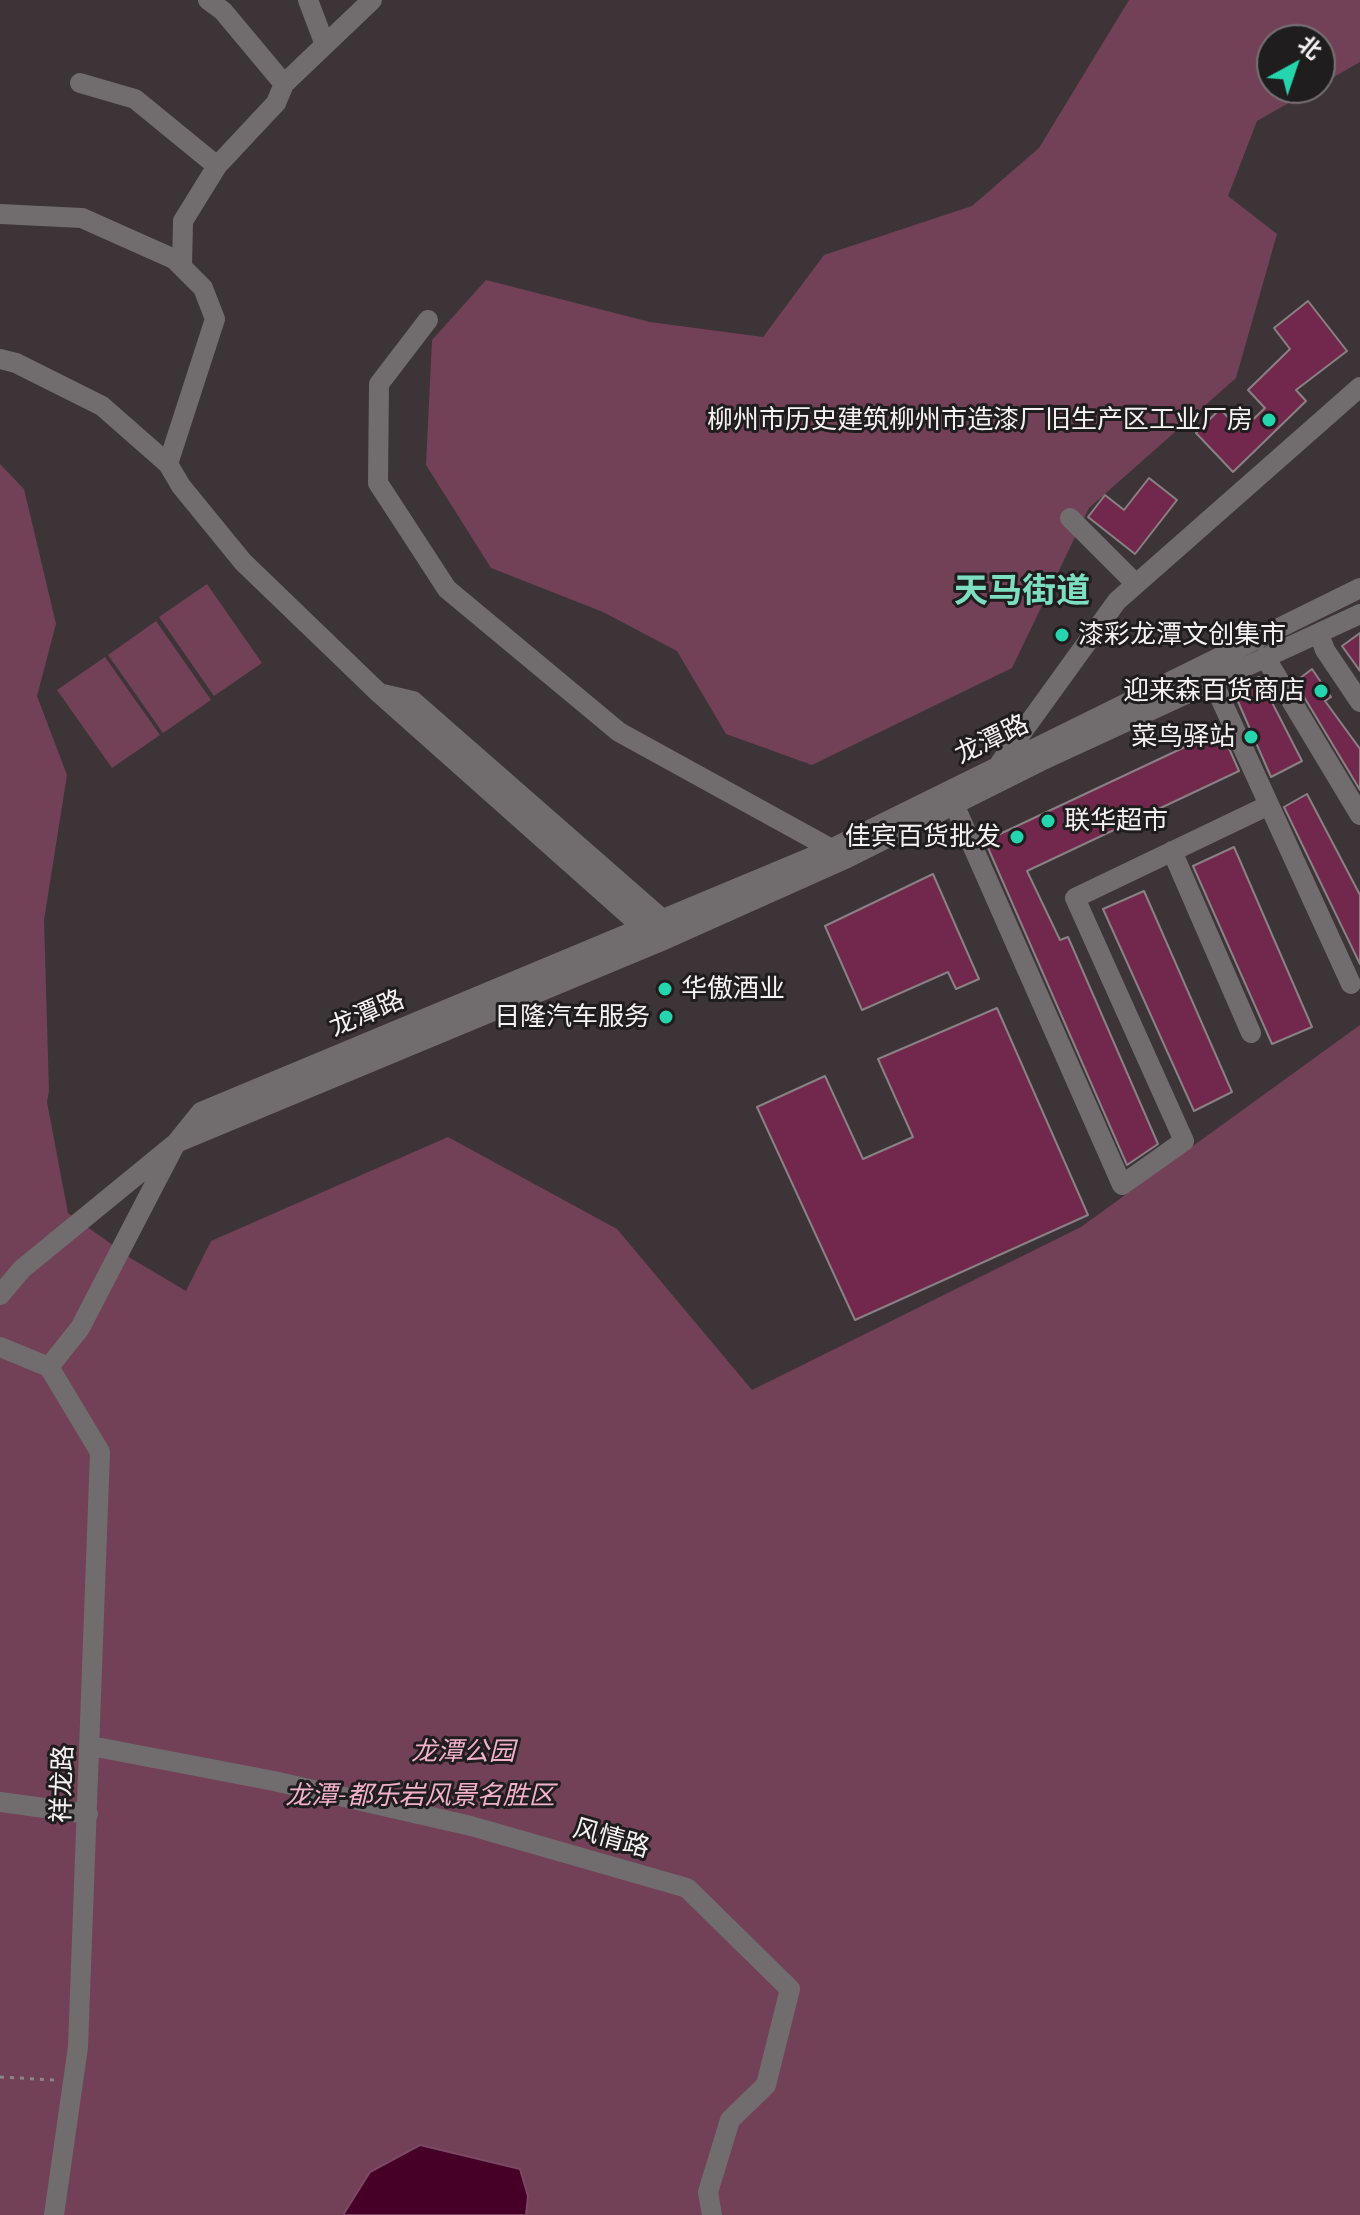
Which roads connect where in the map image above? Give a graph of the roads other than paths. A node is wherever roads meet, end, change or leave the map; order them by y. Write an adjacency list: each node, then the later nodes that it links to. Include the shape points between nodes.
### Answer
1 (208, 0): 6 (street)
2 (308, 0): 4 (street)
3 (372, 0): 4 (street)
4 (325, 45): 6 (street)
5 (80, 83): 7 (street, via 135,99)
6 (284, 84): 7 (street, via 276,103)
7 (217, 166): 9 (street, via 183,221)
8 (0, 214): 9 (street, via 82,218)
9 (182, 267): 13 (street, via 203,288 215,319)
10 (428, 320): 27 (street, via 379,384 378,483 447,589 619,732)
11 (0, 359): 13 (street, via 102,406)
12 (1360, 387): 15 (street)
13 (168, 464): 28 (street, via 243,562 379,693)
14 (1070, 518): 15 (street)
15 (1136, 584): 22 (street, via 1117,601)
16 (1360, 588): 22 (street, 龙潭路)
17 (1360, 614): 18 (street, 龙潭路)
18 (1319, 634): 19 (street, 龙潭路); 21 (street)
19 (1265, 657): 20 (street, 龙潭路); 25 (street)
20 (1212, 680): 23 (street, 龙潭路); 24 (street)
21 (1360, 702)
22 (998, 766): 27 (street, 龙潭路)
23 (954, 804): 26 (street, via 1122,1185 1184,1141 1075,898); 27 (street, 龙潭路)
24 (1269, 805): 26 (street); 29 (street)
25 (1360, 815)
26 (1172, 851): 30 (street)
27 (839, 853): 28 (street, 龙潭路)
28 (660, 930): 31 (street, 龙潭路, via 201,1112)
29 (1351, 984)
30 (1251, 1033)
31 (176, 1143): 32 (street, via 22,1269); 34 (street, 龙潭路, via 80,1328)
32 (0, 1295)
33 (0, 1347): 34 (street)
34 (49, 1367): 35 (street, 祥龙路, via 100,1452)
35 (91, 1746): 37 (street, 祥龙路); 39 (street, 风情路, via 471,1826 687,1888 790,1989 766,2085 730,2120 708,2192)
36 (0, 1802): 37 (street)
37 (88, 1814): 38 (street, 祥龙路, via 78,2047)
38 (54, 2215)
39 (712, 2215)

